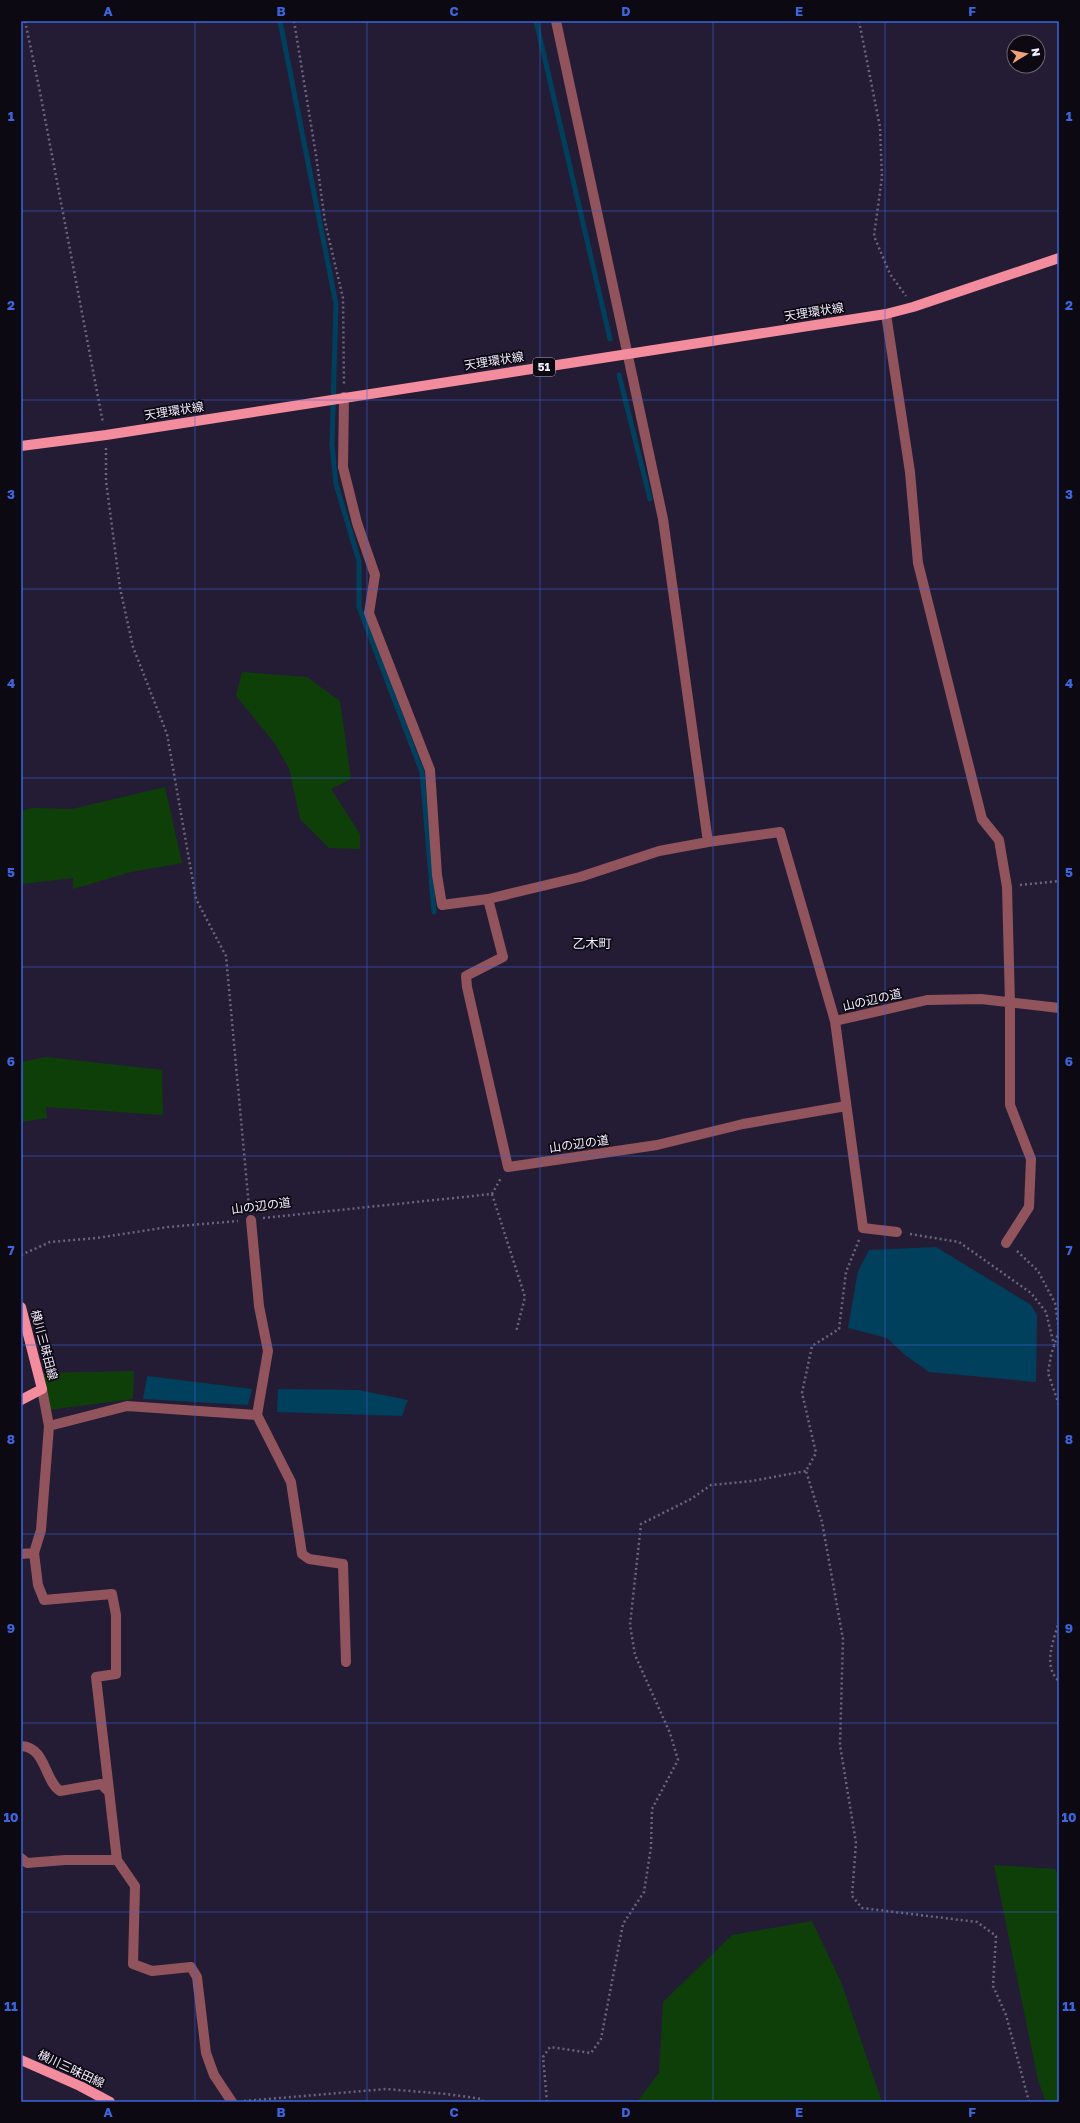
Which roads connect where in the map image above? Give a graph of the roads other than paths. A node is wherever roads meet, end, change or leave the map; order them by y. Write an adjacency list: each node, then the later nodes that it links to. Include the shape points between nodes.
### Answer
1 (556, 21): 4 (street)
2 (1059, 258): 3 (main road, 天理環状線 / 51)
3 (886, 314): 4 (main road, 天理環状線 / 51); 9 (street, via 910,472 918,562 982,819 999,840 1007,886)
4 (627, 354): 5 (main road, 天理環状線 / 51); 7 (street, via 663,519)
5 (344, 397): 6 (main road, 天理環状線 / 51); 8 (street, via 343,467 356,524 375,575 369,613 430,770 437,875 442,905)
6 (21, 446)
7 (708, 842): 8 (street, via 659,851 580,877); 11 (street, via 780,832)
8 (488, 899): 12 (street, 山の辺の道, via 503,957 466,976 508,1167 657,1145 743,1124)
9 (1010, 1003): 10 (street, 山の辺の道); 11 (street, 山の辺の道, via 981,999 927,1000); 15 (street, via 1010,1105 1031,1159 1029,1206)
10 (1059, 1008)
11 (835, 1022): 12 (street, 山の辺の道)
12 (846, 1106): 14 (street, via 863,1228)
13 (251, 1220): 19 (street, via 259,1306 268,1351)
14 (897, 1232)
15 (1006, 1243)
16 (21, 1307): 17 (main road, 横川三昧田線)
17 (42, 1389): 18 (main road, 横川三昧田線); 20 (street)
18 (21, 1400)
19 (257, 1415): 20 (street, via 127,1406); 23 (street, via 291,1482 302,1554 309,1559 343,1564)
20 (49, 1426): 21 (street, via 41,1530)
21 (34, 1553): 22 (street); 25 (street, via 38,1585 44,1600 112,1594 116,1615 116,1674 96,1677)
22 (21, 1554)
23 (346, 1662)
24 (21, 1746): 25 (street, via 26,1746 41,1758 54,1787 60,1791 101,1784)
25 (108, 1792): 27 (street)
26 (21, 1858): 27 (street, via 27,1863)
27 (117, 1860): 30 (street, via 135,1886 133,1964 152,1971 191,1967 197,1977 206,2053 214,2075)
28 (21, 2060): 29 (main road, 横川三昧田線)
29 (110, 2102)
30 (236, 2102)

